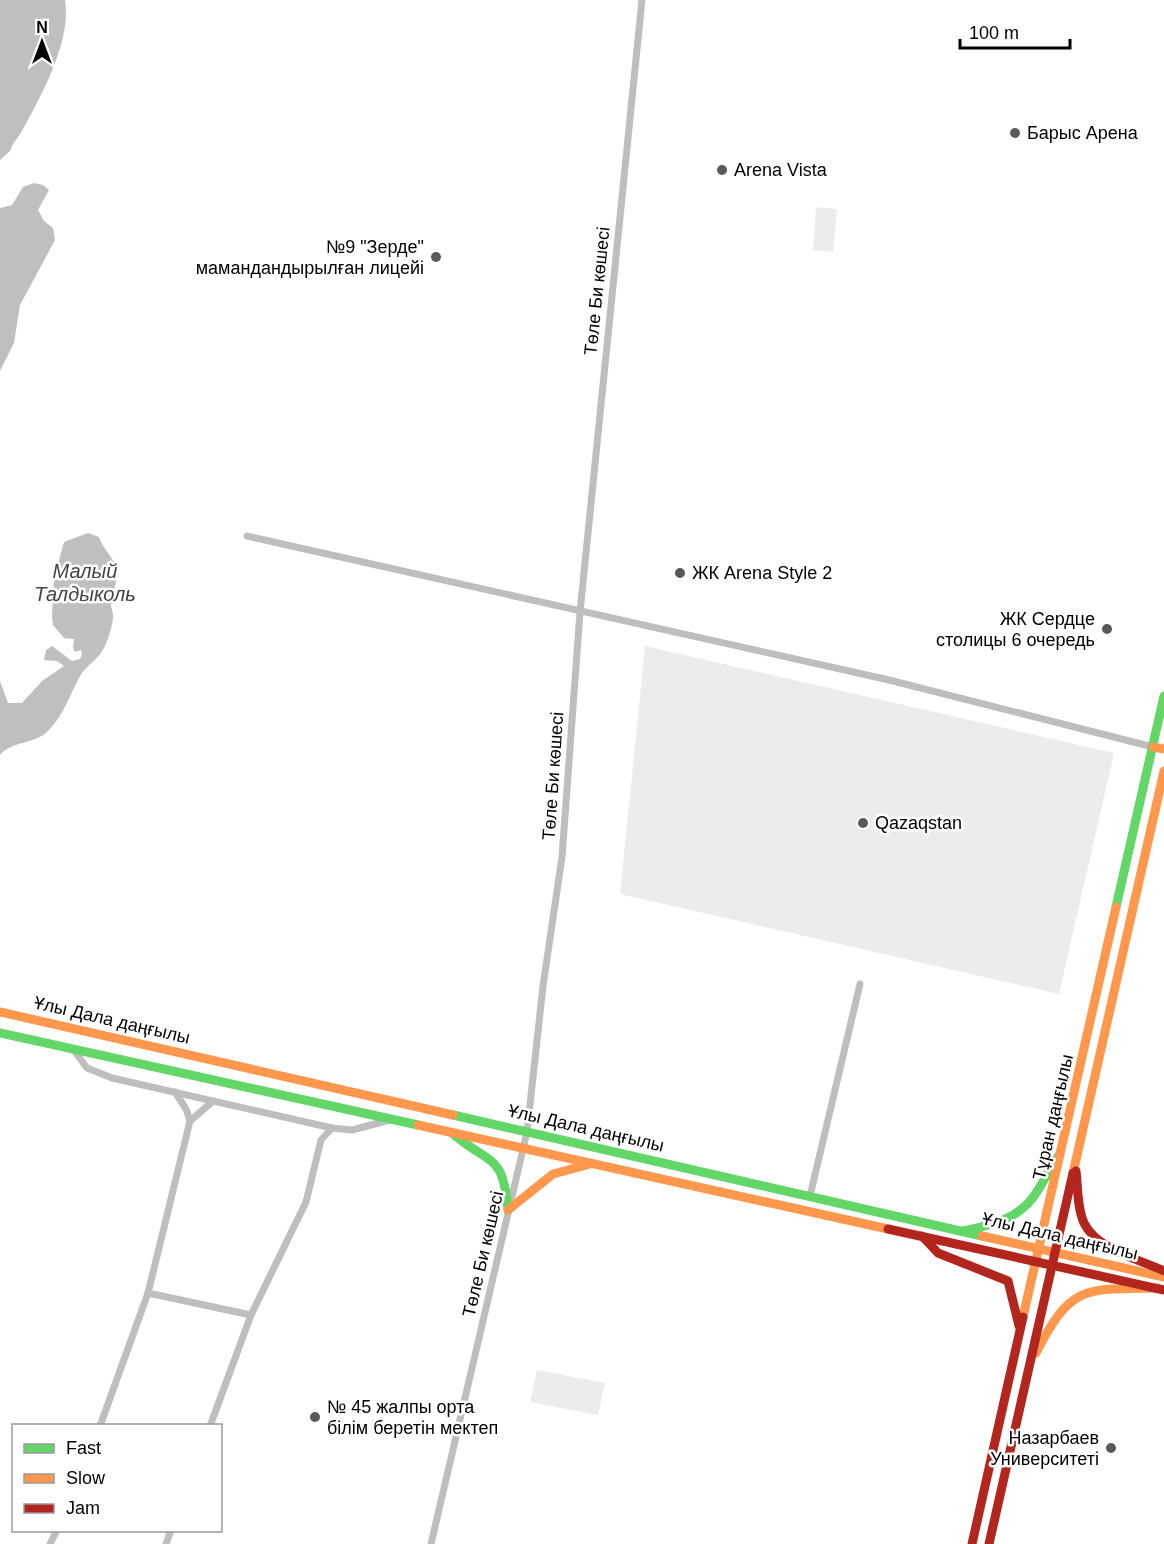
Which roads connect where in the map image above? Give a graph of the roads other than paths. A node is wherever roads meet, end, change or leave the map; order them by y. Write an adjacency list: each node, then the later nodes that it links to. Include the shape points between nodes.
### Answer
1 (642, 0): 3 (street, Төле Би көшесі)
2 (247, 536): 3 (street)
3 (580, 612): 5 (street, via 889,680); 21 (street, Төле Би көшесі, via 562,857)
4 (1164, 696): 5 (main road, Тұран даңғылы)
5 (1153, 747): 6 (main road); 24 (main road, Тұран даңғылы)
6 (1164, 749)
7 (1164, 771): 9 (main road, Тұран даңғылы)
8 (1164, 801): 9 (main road)
9 (1155, 812): 26 (main road, Тұран даңғылы)
10 (860, 984): 27 (street)
11 (0, 1012): 12 (main road, Ұлы Дала даңғылы)
12 (20, 1016): 14 (main road); 21 (main road, Ұлы Дала даңғылы)
13 (0, 1033): 14 (main road, Ұлы Дала даңғылы)
14 (15, 1036): 15 (main road, Ұлы Дала даңғылы)
15 (73, 1049): 16 (street, via 87,1068 112,1078); 18 (main road, Ұлы Дала даңғылы)
16 (175, 1092): 17 (street); 19 (street)
17 (213, 1101): 19 (street); 20 (street)
18 (393, 1119): 20 (street, via 352,1130); 22 (main road, Ұлы Дала даңғылы)
19 (190, 1121): 38 (street)
20 (332, 1128): 39 (street, via 321,1140 306,1202)
21 (527, 1132): 23 (street, Төле Би көшесі); 27 (main road, Ұлы Дала даңғылы)
22 (452, 1133): 23 (main road, Ұлы Дала даңғылы); 28 (main road, via 466,1147 489,1156 501,1168 507,1181)
23 (523, 1148): 25 (main road, Ұлы Дала даңғылы); 28 (street, Төле Би көшесі)
24 (1062, 1152): 29 (main road, via 1020,1212 998,1224); 31 (main road, Тұран даңғылы)
25 (594, 1163): 28 (main road, via 553,1174); 30 (main road, Ұлы Дала даңғылы)
26 (1075, 1163): 32 (main road, Тұран даңғылы); 35 (main road, via 1082,1214 1091,1232 1111,1247)
27 (810, 1196): 29 (main road, Ұлы Дала даңғылы)
28 (508, 1210): 44 (street, Төле Би көшесі)
29 (963, 1231): 31 (main road, Ұлы Дала даңғылы)
30 (922, 1236): 33 (main road, Ұлы Дала даңғылы); 40 (main road, via 938,1253 1008,1281)
31 (1040, 1249): 32 (main road, Ұлы Дала даңғылы); 33 (main road, Тұран даңғылы)
32 (1055, 1252): 34 (main road, Тұран даңғылы); 36 (main road, Ұлы Дала даңғылы)
33 (1037, 1261): 34 (main road, Ұлы Дала даңғылы); 40 (main road, Тұран даңғылы)
34 (1052, 1264): 37 (main road, Ұлы Дала даңғылы); 41 (main road)
35 (1164, 1270)
36 (1164, 1277)
37 (1161, 1289): 41 (main road, via 1097,1290 1076,1298 1061,1308)
38 (148, 1293): 39 (street); 42 (street)
39 (251, 1315): 43 (street)
40 (1020, 1329): 45 (main road, Тұран даңғылы)
41 (1029, 1366): 46 (main road)
42 (100, 1424)
43 (210, 1424)
44 (431, 1544)
45 (972, 1544)
46 (989, 1544)

